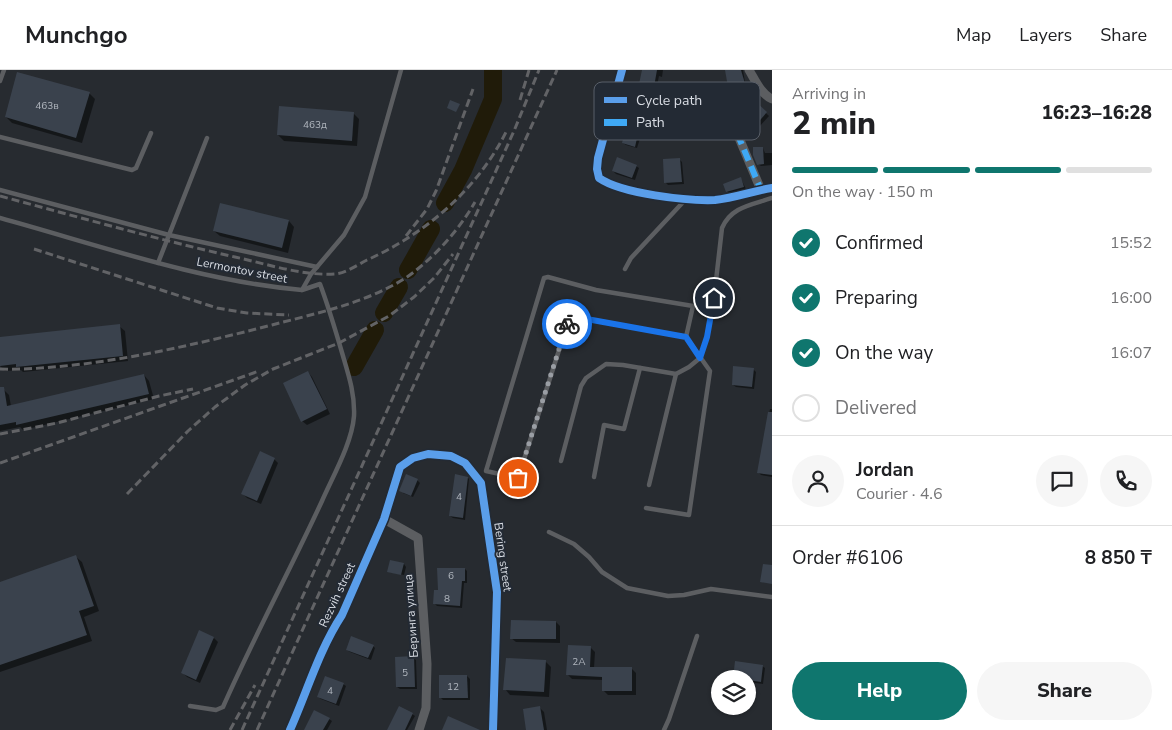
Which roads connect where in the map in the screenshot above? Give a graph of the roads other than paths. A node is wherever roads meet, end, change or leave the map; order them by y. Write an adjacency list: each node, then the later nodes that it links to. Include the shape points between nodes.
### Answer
1 (4, 70): 4 (lane)
2 (401, 70): 21 (lane, Lermontov street, via 365,197 344,235)
3 (749, 70): 5 (street)
4 (0, 80)
5 (757, 82)
6 (760, 87): 7 (street)
7 (772, 99)
8 (151, 133): 9 (lane, via 136,168 132,170)
9 (0, 136)
10 (207, 138): 19 (lane)
11 (603, 140): 16 (street, via 598,158 599,178 619,188)
12 (740, 140): 15 (street)
13 (772, 188): 15 (street)
14 (0, 190): 19 (lane)
15 (761, 190): 16 (street, via 714,200)
16 (687, 198): 22 (lane, via 630,258)
17 (772, 198): 25 (lane, via 736,210 726,218 709,327)
18 (0, 218): 20 (lane, Lermontov street)
19 (169, 235): 20 (lane); 21 (lane)
20 (158, 263): 23 (lane, Lermontov street, via 272,288)
21 (317, 267): 23 (lane, Lermontov street)
22 (625, 269)
23 (302, 290): 37 (lane, via 320,284 330,310 352,388 354,417 351,429 317,512 223,707 216,710)
24 (686, 337): 24 (lane, via 693,306 544,278 486,471 518,478 570,316); 25 (lane)
25 (700, 358): 27 (lane); 32 (lane, via 710,371 689,515)
26 (640, 368): 27 (lane); 28 (lane, via 606,364 586,378); 30 (lane, via 624,429 604,425)
27 (676, 374): 31 (lane)
28 (561, 461)
29 (400, 467): 33 (street, Rezvih street); 40 (street, Bering street, via 413,458 428,454 451,456 465,463 481,483 497,592)
30 (594, 477)
31 (649, 485)
32 (646, 508)
33 (384, 519): 38 (street, Rezvih street); 39 (street, Беринга улица, via 418,538 427,664 426,708)
34 (549, 532): 35 (lane, via 574,544 602,572 627,588 668,596 711,589)
35 (772, 597)
36 (697, 636): 41 (lane)
37 (190, 706)
38 (290, 730)
39 (419, 730)
40 (493, 730)
41 (664, 730)

